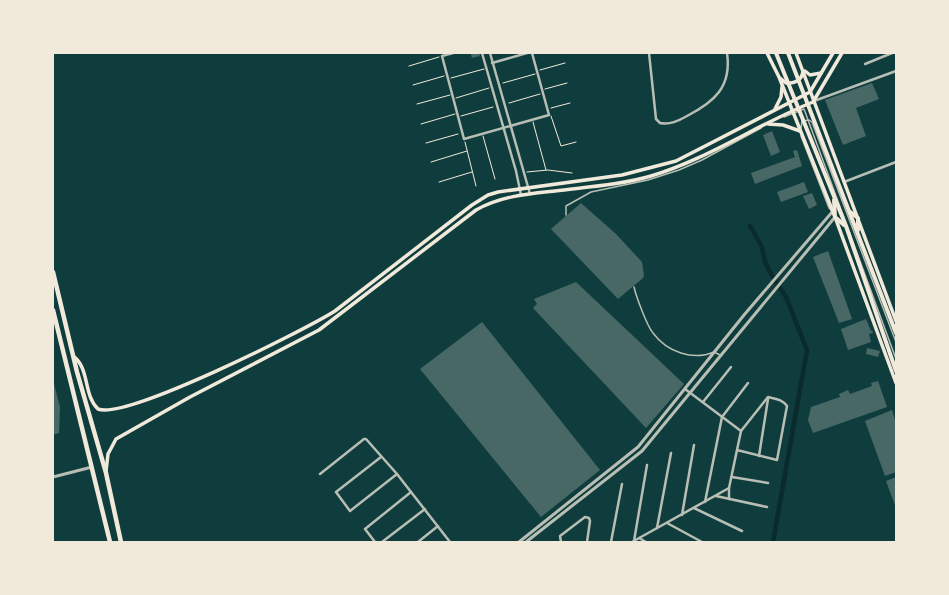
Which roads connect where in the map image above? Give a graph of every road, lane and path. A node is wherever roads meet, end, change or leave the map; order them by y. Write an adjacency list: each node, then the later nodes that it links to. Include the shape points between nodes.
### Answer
1 (453, 53): 15 (street)
2 (482, 53): 20 (street)
3 (490, 53): 16 (street)
4 (528, 53): 16 (street)
5 (532, 53): 24 (street)
6 (649, 53): 7 (street, via 656,119 666,124 675,122 712,102 726,78)
7 (726, 53)
8 (767, 53): 26 (main road)
9 (776, 53): 75 (main road)
10 (788, 53): 77 (main road)
11 (796, 53): 21 (main road)
12 (833, 53): 22 (main road)
13 (892, 53): 18 (street)
14 (843, 54): 38 (main road)
15 (442, 56): 19 (path); 25 (street)
16 (492, 63): 31 (street)
17 (565, 63): 24 (path)
18 (864, 64)
19 (409, 66)
20 (487, 68): 27 (path); 32 (street)
21 (803, 70): 22 (main road, via 810,75); 26 (main road, via 796,82 786,83); 34 (main road)
22 (823, 71): 34 (main road)
23 (896, 71): 38 (street)
24 (537, 72): 31 (path); 33 (street)
25 (447, 75): 27 (street); 30 (path)
26 (779, 77): 29 (main road)
27 (448, 79): 35 (street)
28 (568, 83): 33 (path)
29 (782, 84): 37 (main road); 44 (main road, via 781,97)
30 (413, 85)
31 (499, 85): 41 (street)
32 (492, 87): 36 (path); 42 (street)
33 (543, 91): 41 (path); 43 (street)
34 (810, 92): 37 (main road); 38 (main road)
35 (452, 94): 36 (street); 40 (path)
36 (453, 98): 46 (street)
37 (789, 102): 44 (main road); 45 (main road)
38 (813, 102): 45 (main road); 69 (main road)
39 (570, 103): 43 (path)
40 (416, 104)
41 (504, 104): 52 (street)
42 (497, 105): 46 (path); 53 (street)
43 (548, 109): 47 (street)
44 (774, 110): 71 (main road, via 676,161 622,175)
45 (793, 112): 49 (lane, via 804,109); 51 (main road); 54 (main road)
46 (458, 115): 50 (path); 55 (street)
47 (549, 115): 48 (street); 58 (path, via 552,117 561,146)
48 (533, 120): 52 (street); 63 (path)
49 (809, 120): 54 (lane, via 802,121); 88 (lane, via 812,122); 92 (lane)
50 (421, 124)
51 (764, 124): 54 (main road, via 783,125); 73 (main road, via 696,159 651,176 623,183); 78 (lane, via 758,130 679,170 648,180 591,192 566,206)
52 (510, 126): 53 (street); 65 (street)
53 (504, 128): 56 (street); 72 (street)
54 (800, 131): 76 (main road)
55 (463, 132): 57 (street); 59 (path)
56 (483, 134): 57 (street); 67 (path)
57 (464, 139): 60 (path)
58 (576, 142)
59 (426, 143)
60 (467, 151): 61 (path); 64 (path)
61 (431, 162)
62 (896, 162): 69 (street)
63 (546, 170): 65 (path); 66 (path)
64 (472, 172): 68 (path); 70 (path)
65 (524, 173): 71 (street)
66 (572, 173)
67 (495, 178)
68 (439, 182)
69 (844, 182): 80 (main road)
70 (476, 186)
71 (528, 187): 72 (main road); 73 (street)
72 (520, 188): 74 (street); 91 (main road, via 488,195 472,205 335,311 317,322 160,394 109,411 98,409 91,400 80,363)
73 (530, 194): 74 (main road)
74 (521, 195): 110 (main road, via 491,202 476,210 319,330 116,439 108,454)
75 (833, 196): 79 (main road); 81 (main road)
76 (833, 211): 79 (main road); 89 (street)
77 (849, 211): 80 (main road); 82 (main road)
78 (566, 215)
79 (835, 217): 81 (main road); 90 (street); 96 (main road)
80 (858, 218): 82 (main road); 86 (main road)
81 (846, 226): 94 (main road)
82 (857, 233): 87 (main road)
83 (53, 272): 91 (highway)
84 (634, 287): 89 (lane, via 653,333 673,350 699,356)
85 (53, 310): 109 (highway)
86 (896, 321)
87 (896, 333)
88 (896, 342)
89 (714, 352): 90 (lane); 97 (street)
90 (720, 355): 98 (street)
91 (73, 356): 110 (highway)
92 (896, 359)
93 (731, 367): 100 (street)
94 (896, 371)
95 (748, 382): 101 (street)
96 (896, 383)
97 (685, 389): 98 (street); 119 (street, via 638,447)
98 (691, 394): 100 (street); 122 (street, via 642,451)
99 (768, 397): 102 (street); 106 (street); 106 (street, via 780,400 787,406 778,460)
100 (702, 402): 101 (street)
101 (722, 417): 102 (street); 123 (street)
102 (741, 431): 104 (street)
103 (694, 445): 127 (street)
104 (737, 450): 106 (street); 114 (street)
105 (671, 453): 130 (street)
106 (759, 456)
107 (381, 457): 111 (street, via 368,440 364,439); 112 (street); 112 (street, via 336,492 350,511)
108 (647, 465): 133 (street)
109 (92, 467): 113 (street); 134 (highway)
110 (106, 473): 135 (highway)
111 (320, 474)
112 (397, 474): 118 (street)
113 (53, 477)
114 (732, 477): 115 (street); 117 (street)
115 (768, 483)
116 (622, 484): 144 (street)
117 (729, 488): 120 (street); 121 (street)
118 (411, 492): 125 (street); 136 (street, via 365,529)
119 (576, 496): 122 (street); 140 (street)
120 (716, 496): 121 (street); 123 (street)
121 (729, 499): 124 (street)
122 (579, 500): 141 (street)
123 (705, 502): 126 (street)
124 (767, 507)
125 (425, 508): 129 (street); 137 (street)
126 (694, 508): 127 (street); 131 (street)
127 (682, 515): 128 (street)
128 (667, 523): 130 (street); 146 (street)
129 (438, 526): 138 (street); 139 (street)
130 (657, 528): 132 (street)
131 (742, 531)
132 (639, 538): 133 (street); 145 (street)
133 (633, 541)
134 (110, 542)
135 (121, 542)
136 (375, 542)
137 (382, 542)
138 (418, 542)
139 (450, 542)
140 (519, 542)
141 (526, 542)
142 (561, 542): 143 (street, via 560,536 588,518 590,521)
143 (587, 542)
144 (611, 542)
145 (646, 542)
146 (702, 542)

